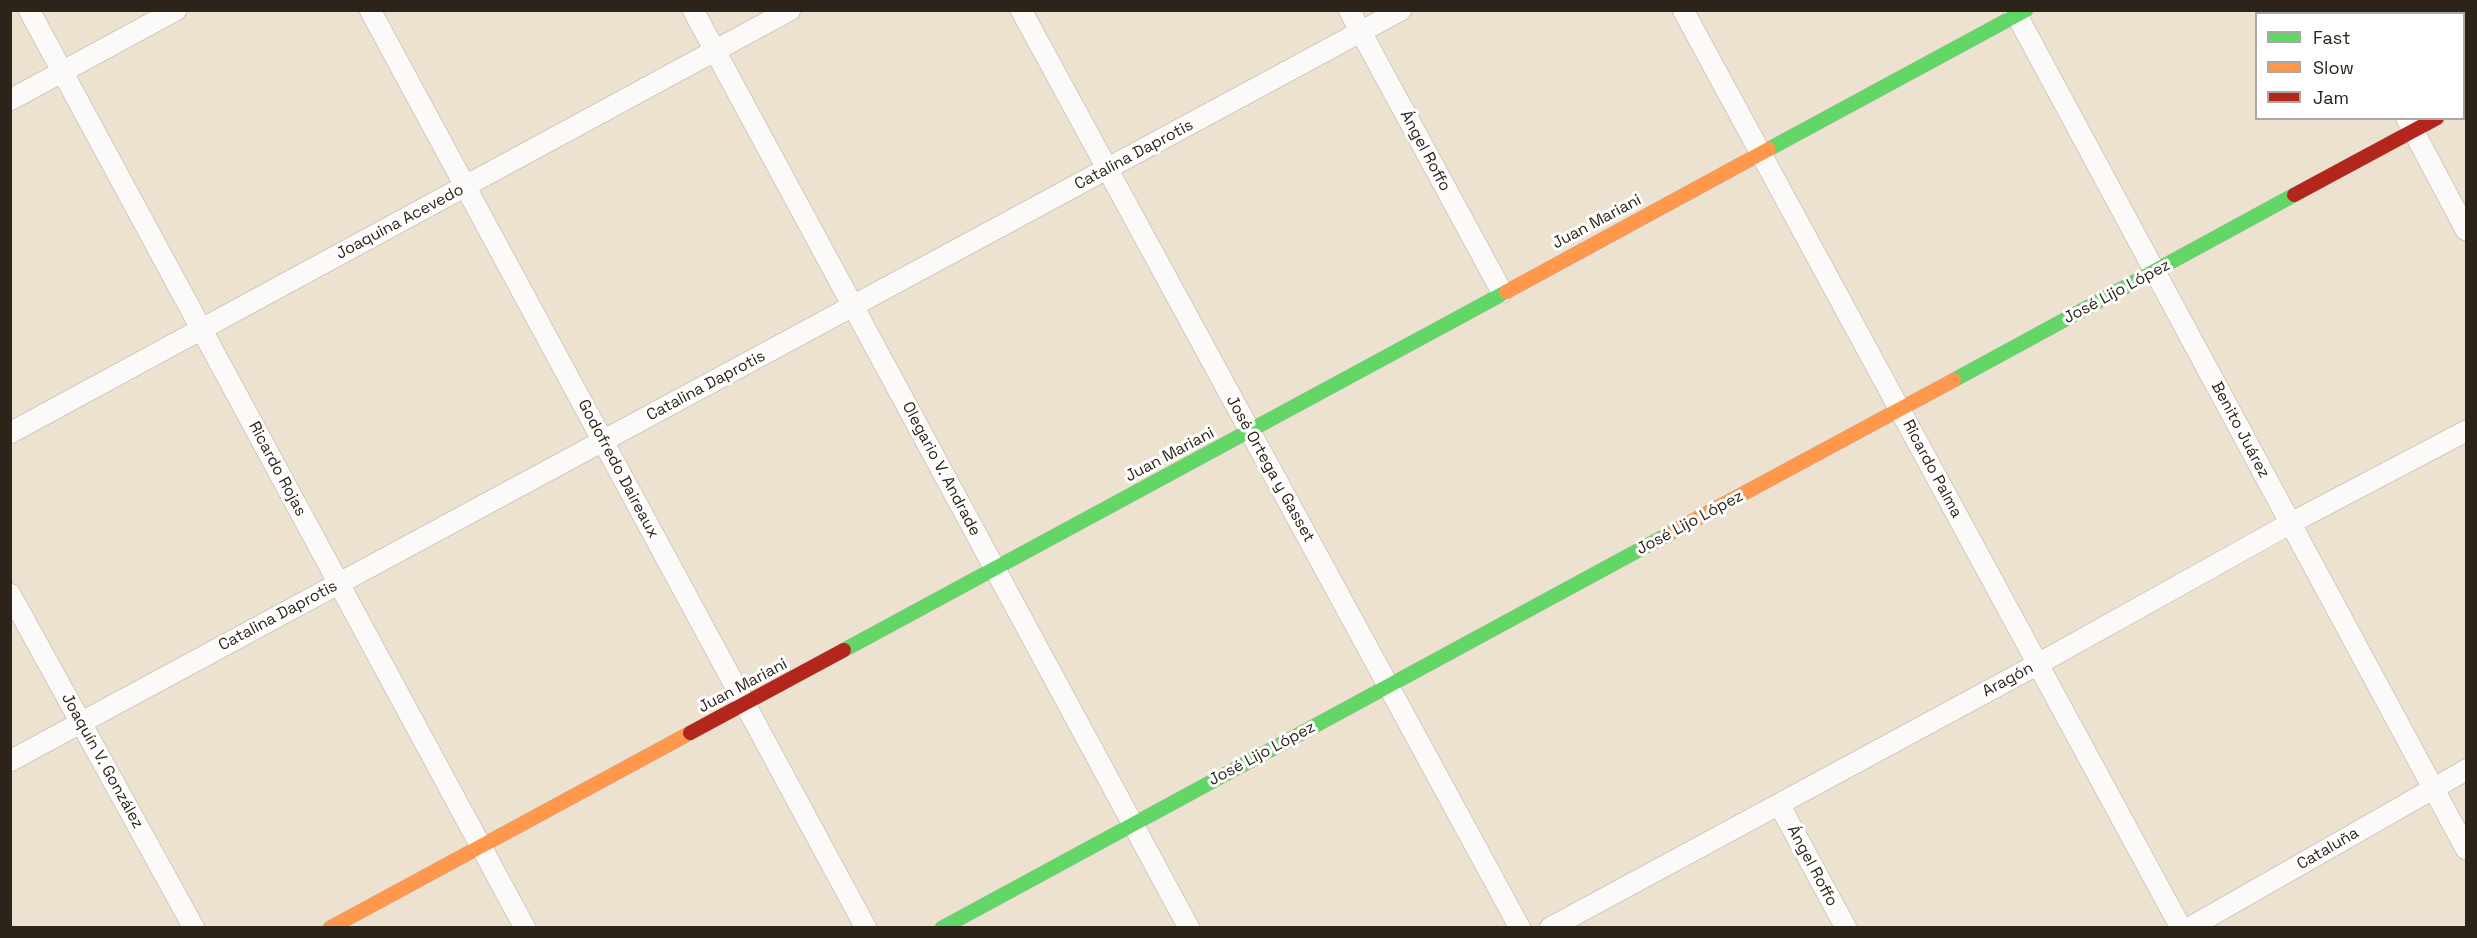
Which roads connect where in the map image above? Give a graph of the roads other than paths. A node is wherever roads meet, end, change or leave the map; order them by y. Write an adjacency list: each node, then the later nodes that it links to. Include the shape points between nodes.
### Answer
1 (29, 10): 13 (street, Ricardo Rojas)
2 (177, 10): 13 (street)
3 (370, 10): 19 (street, Godofredo Daireaux)
4 (693, 10): 12 (street, Olegario V. Andrade)
5 (790, 10): 12 (street, Joaquina Acevedo)
6 (1021, 10): 18 (street, José Ortega y Gasset)
7 (1349, 10): 11 (street, Ángel Roffo)
8 (1401, 10): 11 (street, Catalina Daprotis)
9 (1683, 10): 17 (street, Ricardo Palma)
10 (2019, 12): 17 (street, Juan Mariani); 21 (street, Benito Juárez)
11 (1361, 32): 18 (street, Catalina Daprotis); 22 (street, Ángel Roffo)
12 (715, 51): 19 (street, Joaquina Acevedo); 23 (street, Olegario V. Andrade)
13 (62, 72): 14 (street); 24 (street, Ricardo Rojas)
14 (10, 100)
15 (2430, 120): 16 (street, José Lijo López)
16 (2410, 125): 20 (street); 21 (street, José Lijo López)
17 (1761, 154): 22 (street, Juan Mariani); 25 (street, Ricardo Palma)
18 (1107, 169): 23 (street, Catalina Daprotis); 26 (street, José Ortega y Gasset)
19 (465, 186): 24 (street, Joaquina Acevedo); 29 (street, Godofredo Daireaux)
20 (2466, 230)
21 (2154, 271): 25 (street, José Lijo López); 30 (street, Benito Juárez)
22 (1502, 292): 26 (street, Juan Mariani)
23 (853, 306): 29 (street, Catalina Daprotis); 31 (street, Olegario V. Andrade)
24 (201, 329): 28 (street, Joaquina Acevedo); 32 (street, Ricardo Rojas)
25 (1899, 410): 34 (street, Ricardo Palma); 35 (street, José Lijo López)
26 (1250, 430): 31 (street, Juan Mariani); 35 (street, José Ortega y Gasset)
27 (2466, 431): 30 (street, Aragón)
28 (10, 433)
29 (603, 441): 32 (street, Catalina Daprotis); 36 (street, Godofredo Daireaux)
30 (2291, 523): 34 (street, Aragón); 40 (street, Benito Juárez)
31 (994, 568): 36 (street, Juan Mariani); 42 (street, Olegario V. Andrade)
32 (339, 584): 37 (street, Catalina Daprotis); 43 (street, Ricardo Rojas)
33 (10, 594): 37 (street, Joaquín V. González)
34 (2038, 664): 41 (street, Aragón); 54 (street, Ricardo Palma)
35 (1388, 686): 42 (street, José Lijo López); 51 (street, José Ortega y Gasset)
36 (745, 703): 43 (street, Juan Mariani); 48 (street, Godofredo Daireaux)
37 (81, 723): 38 (street, Catalina Daprotis); 45 (street, Joaquín V. González)
38 (10, 761)
39 (2466, 770): 40 (street, Cataluña)
40 (2434, 789): 44 (street, Benito Juárez); 55 (street, Cataluña)
41 (1779, 804): 52 (street, Aragón); 53 (street, Ángel Roffo)
42 (1133, 824): 49 (street, José Lijo López); 50 (street, Olegario V. Andrade)
43 (481, 846): 46 (street, Juan Mariani); 47 (street, Ricardo Rojas)
44 (2466, 849)
45 (194, 927)
46 (330, 927)
47 (525, 927)
48 (867, 927)
49 (942, 927)
50 (1189, 927)
51 (1520, 927)
52 (1550, 927)
53 (1846, 927)
54 (2181, 927)
55 (2189, 927)

